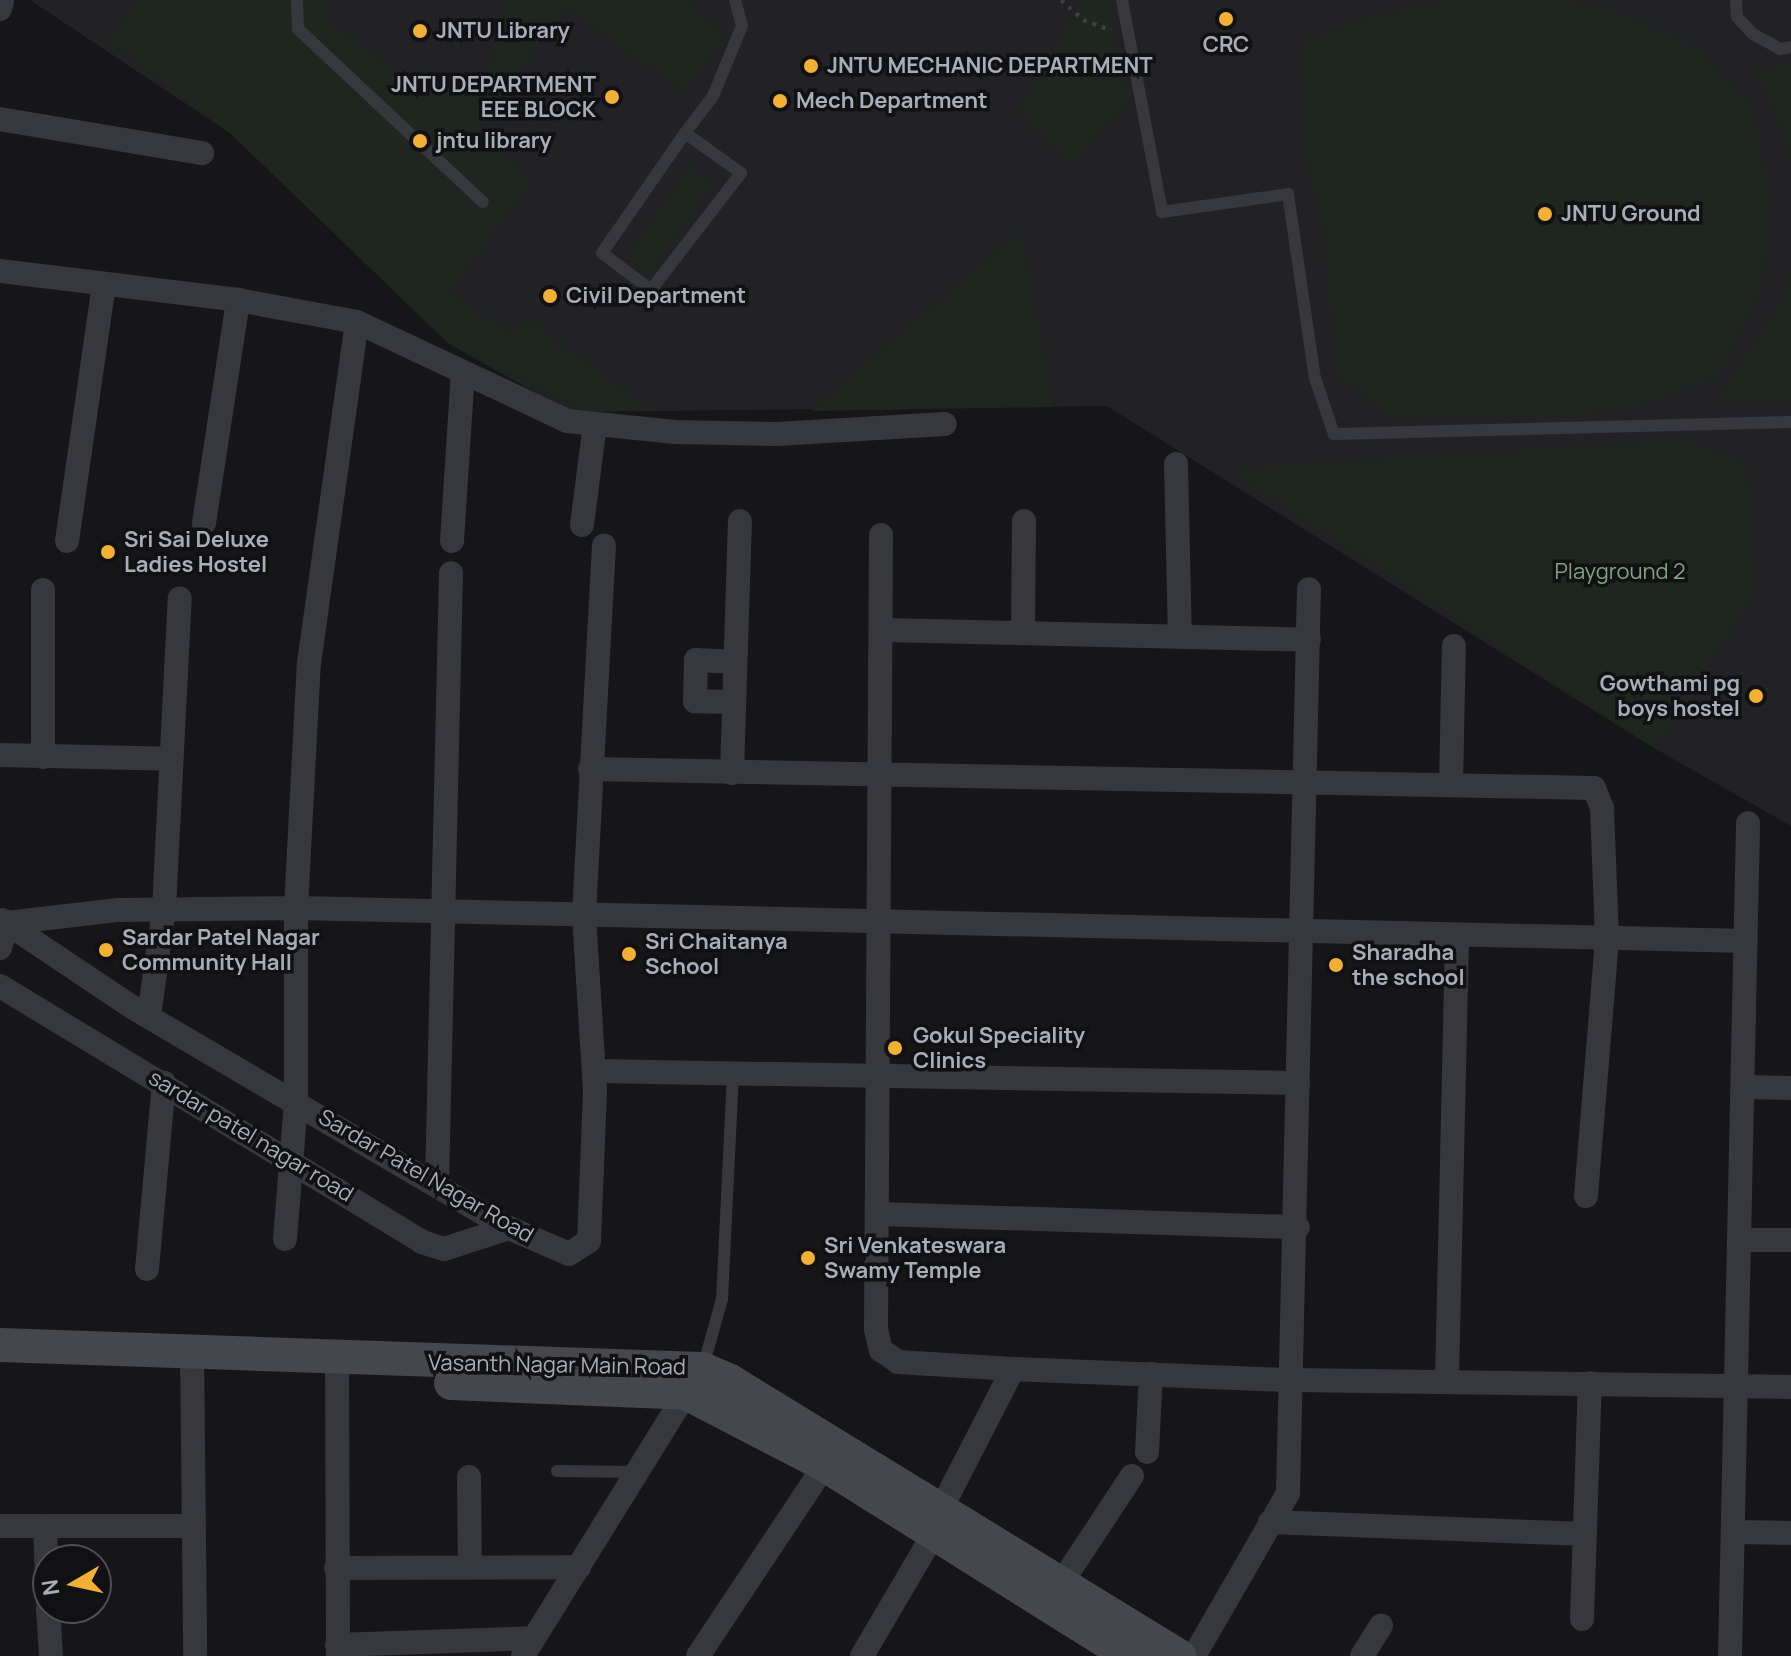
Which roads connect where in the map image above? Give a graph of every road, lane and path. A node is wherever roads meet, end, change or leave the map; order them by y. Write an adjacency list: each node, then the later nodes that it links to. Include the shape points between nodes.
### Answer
1 (297, 0): 11 (lane, via 298,29)
2 (735, 0): 9 (lane, via 742,26 713,96)
3 (1061, 0): 6 (path, via 1083,20)
4 (1122, 0): 6 (lane)
5 (1736, 0): 7 (lane, via 1737,17 1753,34 1780,49)
6 (1128, 35): 17 (lane, via 1162,212 1288,194 1315,378 1334,434)
7 (1791, 47)
8 (0, 119): 10 (street)
9 (685, 133): 9 (lane, via 741,173 651,290 602,253)
10 (202, 153)
11 (483, 202)
12 (0, 271): 13 (street)
13 (104, 285): 14 (street); 26 (street)
14 (238, 300): 15 (street); 23 (street)
15 (357, 322): 16 (street); 49 (street, via 309,663)
16 (463, 373): 18 (street, via 567,421); 27 (street)
17 (1791, 422)
18 (595, 424): 19 (street, via 777,434); 24 (street)
19 (945, 424)
20 (1176, 464): 35 (street)
21 (740, 521): 38 (street)
22 (1024, 521): 34 (street)
23 (204, 523)
24 (582, 525)
25 (881, 535): 33 (street)
26 (67, 541)
27 (452, 541)
28 (604, 546): 43 (street, Sardar Patel Nagar Road)
29 (451, 573): 51 (street)
30 (1309, 589): 36 (street)
31 (43, 590): 41 (street)
32 (180, 598): 42 (street)
33 (881, 630): 34 (street); 45 (street)
34 (1023, 633): 35 (street)
35 (1180, 637): 36 (street)
36 (1309, 640): 46 (street)
37 (1454, 646): 47 (street)
38 (735, 662): 39 (street); 39 (street, via 696,660 695,673 695,701)
39 (734, 702): 44 (street)
40 (0, 755): 41 (street)
41 (43, 757): 42 (street)
42 (170, 759): 50 (street)
43 (590, 769): 44 (street); 52 (street, Sardar Patel Nagar Road)
44 (732, 773): 45 (street)
45 (883, 777): 46 (street); 54 (street)
46 (1306, 782): 47 (street); 55 (street)
47 (1451, 785): 57 (street, via 1594,788 1602,808)
48 (1748, 823): 58 (street)
49 (296, 908): 50 (street); 51 (street); 69 (street)
50 (164, 909): 53 (street); 61 (street)
51 (444, 911): 52 (street); 71 (street)
52 (584, 914): 54 (street); 62 (street, Sardar Patel Nagar Road)
53 (3, 921): 59 (street); 61 (street, Sardar Patel Nagar Road)
54 (882, 925): 55 (street); 64 (street)
55 (1303, 932): 56 (street); 66 (street)
56 (1457, 936): 57 (street); 87 (street)
57 (1607, 940): 58 (street); 72 (street)
58 (1746, 941): 67 (street)
59 (0, 948)
60 (0, 986): 65 (street, sardar patel nagar road)
61 (149, 1015): 69 (street, Sardar Patel Nagar Road)
62 (595, 1071): 63 (street); 75 (street, Sardar Patel Nagar Road, via 589,1241 569,1254)
63 (733, 1073): 64 (street); 88 (lane, via 722,1299)
64 (876, 1076): 66 (street); 73 (street)
65 (164, 1083): 70 (street, sardar patel nagar road); 79 (street)
66 (1298, 1083): 74 (street)
67 (1743, 1087): 68 (street); 77 (street)
68 (1791, 1088)
69 (296, 1101): 70 (street); 71 (street, Sardar Patel Nagar Road)
70 (287, 1157): 75 (street, sardar patel nagar road, via 422,1242 444,1249); 76 (street)
71 (437, 1185): 75 (street, Sardar Patel Nagar Road)
72 (1586, 1196)
73 (877, 1214): 74 (street); 84 (street, via 881,1350 898,1362)
74 (1298, 1227): 86 (street)
75 (509, 1228)
76 (285, 1239)
77 (1739, 1240): 78 (street); 90 (street)
78 (1791, 1240)
79 (147, 1269)
80 (0, 1345): 81 (street, Vasanth Nagar Main Road)
81 (192, 1358): 82 (street, Vasanth Nagar Main Road); 83 (street, Vasanth Nagar Main Road); 102 (street)
82 (0, 1359)
83 (336, 1367): 88 (street, Vasanth Nagar Main Road); 109 (street)
84 (1013, 1369): 85 (street); 98 (street)
85 (1151, 1374): 86 (street); 92 (street)
86 (1292, 1380): 87 (street); 99 (street, via 1288,1493)
87 (1447, 1380): 89 (street)
88 (694, 1381): 93 (street, Vasanth Nagar Main Road); 95 (street); 98 (street, Vasanth Nagar Main Road, via 730,1381)
89 (1590, 1383): 90 (street); 105 (street)
90 (1736, 1386): 91 (street); 103 (street)
91 (1791, 1387)
92 (1147, 1452)
93 (825, 1465): 98 (street, Vasanth Nagar Main Road); 118 (street)
94 (557, 1471): 95 (lane)
95 (637, 1472): 108 (street)
96 (1132, 1476): 110 (street)
97 (469, 1477): 107 (street)
98 (937, 1522): 110 (street, Vasanth Nagar Main Road); 119 (street); 120 (street, Vasanth Nagar Main Road)
99 (1270, 1522): 105 (street); 122 (street)
100 (0, 1526): 101 (street)
101 (45, 1526): 102 (street); 106 (street)
102 (192, 1526): 117 (street)
103 (1733, 1532): 104 (street); 124 (street)
104 (1791, 1533)
105 (1585, 1534): 111 (street)
106 (46, 1544)
107 (470, 1567): 108 (street); 109 (street)
108 (579, 1567): 114 (street)
109 (336, 1568): 115 (street)
110 (1062, 1582): 121 (street, Vasanth Nagar Main Road)
111 (1582, 1619)
112 (49, 1624): 116 (street)
113 (1381, 1625): 123 (street)
114 (529, 1647): 115 (street)
115 (337, 1651)
116 (51, 1656)
117 (195, 1656)
118 (698, 1656)
119 (862, 1656)
120 (1130, 1656)
121 (1179, 1656)
122 (1194, 1656)
123 (1362, 1656)
124 (1730, 1656)

